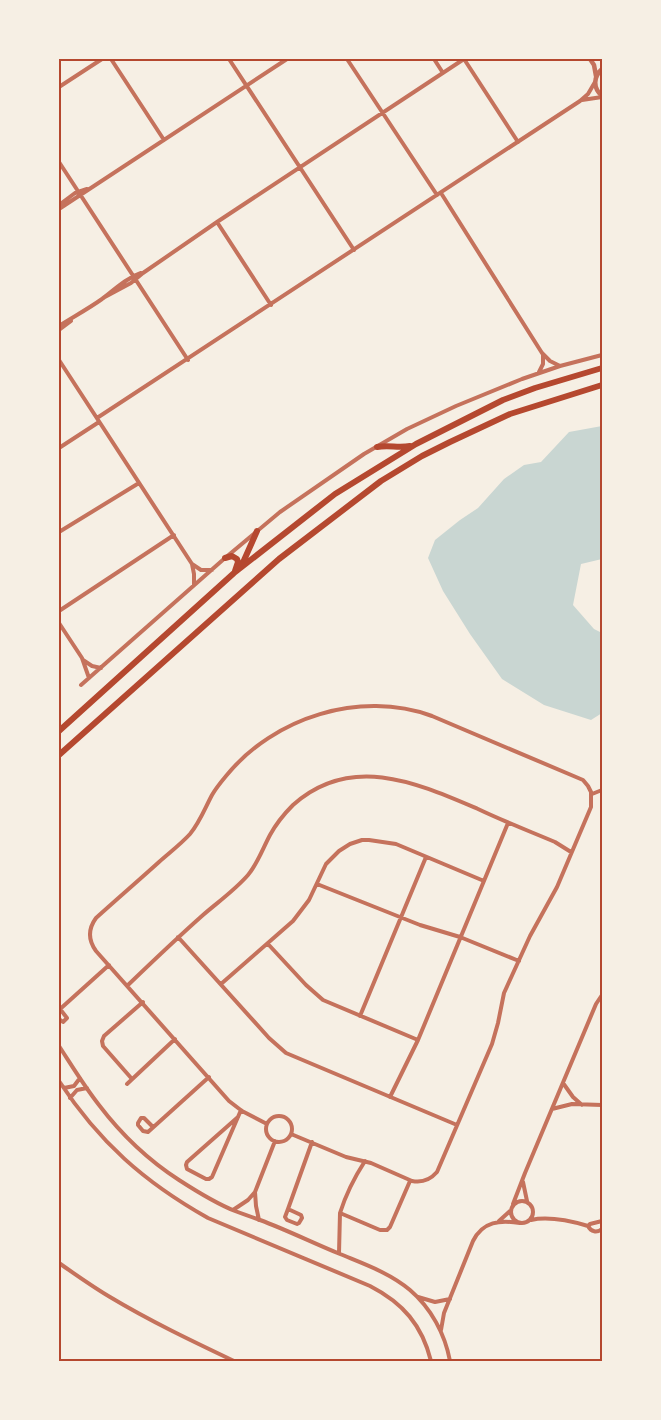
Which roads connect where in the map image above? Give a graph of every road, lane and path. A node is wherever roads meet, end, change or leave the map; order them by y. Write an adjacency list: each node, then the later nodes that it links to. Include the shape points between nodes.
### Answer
1 (102, 59): 13 (street)
2 (111, 59): 17 (street)
3 (229, 59): 12 (street)
4 (287, 59): 12 (street)
5 (347, 59): 16 (street)
6 (434, 59): 10 (street)
7 (464, 59): 10 (street); 18 (street)
8 (590, 59): 11 (street)
9 (602, 69): 11 (street)
10 (443, 73): 16 (street)
11 (596, 79): 14 (street, via 596,88); 15 (street)
12 (246, 85): 17 (street); 20 (street)
13 (59, 87)
14 (602, 96): 15 (street)
15 (580, 101): 18 (street)
16 (382, 112): 20 (street); 22 (street)
17 (164, 140): 21 (street)
18 (518, 142): 22 (street)
19 (59, 162): 21 (street)
20 (300, 167): 25 (street); 26 (street)
21 (80, 194): 23 (street); 24 (street); 27 (street)
22 (439, 194): 26 (street); 32 (street)
23 (59, 205)
24 (59, 209)
25 (216, 222): 27 (street); 28 (street)
26 (354, 250): 28 (street)
27 (134, 278): 29 (street); 35 (street)
28 (270, 304): 35 (street)
29 (74, 317): 30 (street); 31 (street)
30 (59, 326)
31 (59, 330)
32 (542, 353): 36 (street); 38 (street, via 543,364)
33 (602, 355): 36 (street)
34 (59, 360): 40 (street)
35 (188, 360): 40 (street)
36 (560, 366): 38 (street)
37 (602, 368): 41 (highway, via 503,400)
38 (538, 373): 42 (street, via 456,406)
39 (602, 385): 61 (highway, via 510,414 404,466 381,481 279,559)
40 (98, 420): 43 (street); 44 (street)
41 (416, 444): 42 (highway); 50 (highway, via 335,494)
42 (377, 446): 45 (street)
43 (59, 448)
44 (139, 483): 46 (street); 47 (street)
45 (256, 531): 48 (street); 50 (highway)
46 (59, 532)
47 (174, 536): 49 (street); 54 (street)
48 (225, 558): 51 (street); 52 (highway, via 232,556 237,559)
49 (192, 564): 51 (street, via 201,570); 53 (street)
50 (241, 568): 52 (highway)
51 (213, 570): 53 (street)
52 (234, 573): 60 (highway)
53 (194, 586): 57 (street)
54 (59, 611)
55 (59, 623): 56 (street)
56 (82, 658): 57 (street, via 88,664); 58 (street)
57 (101, 668): 58 (street)
58 (89, 678): 59 (street)
59 (81, 686)
60 (59, 731)
61 (59, 756)
62 (602, 790): 63 (street)
63 (592, 794): 65 (street, via 591,807); 74 (street, via 580,778 419,711 382,706 356,707 308,718 274,734 243,758 219,785 188,836 96,918 90,928 90,940)
64 (508, 823): 65 (street); 67 (street); 70 (street, via 439,792 399,780 366,776 327,784 301,799 287,812 274,827 249,874)
65 (572, 852): 73 (street)
66 (426, 857): 67 (street); 68 (street, via 396,844 362,840 334,855); 69 (street)
67 (484, 881): 71 (street)
68 (316, 884): 69 (street); 72 (street, via 299,915)
69 (401, 918): 71 (street); 81 (street)
70 (178, 937): 75 (street); 76 (street)
71 (460, 937): 73 (street); 84 (street)
72 (268, 944): 75 (street); 81 (street, via 314,993)
73 (519, 961): 102 (street, via 504,993 492,1044)
74 (110, 965): 76 (street); 80 (street)
75 (221, 984): 94 (street, via 268,1038 286,1053)
76 (128, 985): 79 (street)
77 (602, 989): 78 (street)
78 (602, 995): 90 (street)
79 (143, 1002): 83 (street); 88 (street, via 102,1041)
80 (59, 1009): 82 (street, via 67,1018 63,1022)
81 (360, 1016): 84 (street)
82 (59, 1019)
83 (176, 1039): 86 (street); 88 (street)
84 (418, 1040): 94 (street)
85 (59, 1046): 87 (street)
86 (209, 1077): 98 (street); 103 (street)
87 (80, 1078): 92 (street, via 74,1086); 93 (street)
88 (132, 1079): 91 (street)
89 (59, 1081): 92 (street)
90 (563, 1083): 96 (street); 99 (street)
91 (127, 1084)
92 (64, 1088): 95 (street)
93 (87, 1088): 95 (street, via 77,1090); 115 (street, via 135,1146 200,1194)
94 (390, 1097): 102 (street)
95 (70, 1098): 131 (street, via 121,1156 185,1205 233,1229 370,1286 395,1301 421,1333)
96 (582, 1105): 97 (street); 99 (street)
97 (602, 1105)
98 (241, 1110): 100 (street); 101 (street)
99 (552, 1110): 108 (street)
100 (238, 1117): 100 (street, via 212,1177 206,1179 187,1169 187,1162)
101 (267, 1124): 104 (street, via 277,1116 284,1117 292,1127); 105 (street, via 269,1137)
102 (457, 1125): 109 (street, via 434,1176 423,1182)
103 (152, 1127)
104 (291, 1134): 105 (street, via 288,1139); 106 (street)
105 (275, 1141): 110 (street)
106 (312, 1142): 107 (street, via 346,1157); 113 (street)
107 (365, 1161): 109 (street); 116 (street, via 351,1184)
108 (523, 1180): 111 (street); 112 (street)
109 (410, 1181): 116 (street, via 387,1230)
110 (255, 1192): 115 (street); 118 (street)
111 (527, 1201): 112 (street, via 517,1201); 114 (street)
112 (512, 1207): 119 (street); 122 (street, via 512,1218)
113 (288, 1209): 113 (street, via 301,1215 299,1223 285,1218)
114 (533, 1209): 117 (street); 120 (street)
115 (233, 1210): 118 (street)
116 (340, 1213): 125 (street)
117 (546, 1218): 120 (street); 123 (street)
118 (260, 1220): 125 (street)
119 (499, 1221): 122 (street); 128 (street, via 485,1226 475,1236)
120 (529, 1221): 122 (street)
121 (602, 1221): 123 (street)
122 (520, 1223)
123 (588, 1226): 124 (street, via 596,1232)
124 (602, 1229)
125 (339, 1253): 127 (street, via 389,1275)
126 (59, 1264): 130 (street, via 171,1331)
127 (417, 1297): 128 (street, via 435,1302); 129 (street)
128 (450, 1299): 129 (street)
129 (441, 1331): 132 (street)
130 (234, 1361)
131 (431, 1361)
132 (450, 1361)

